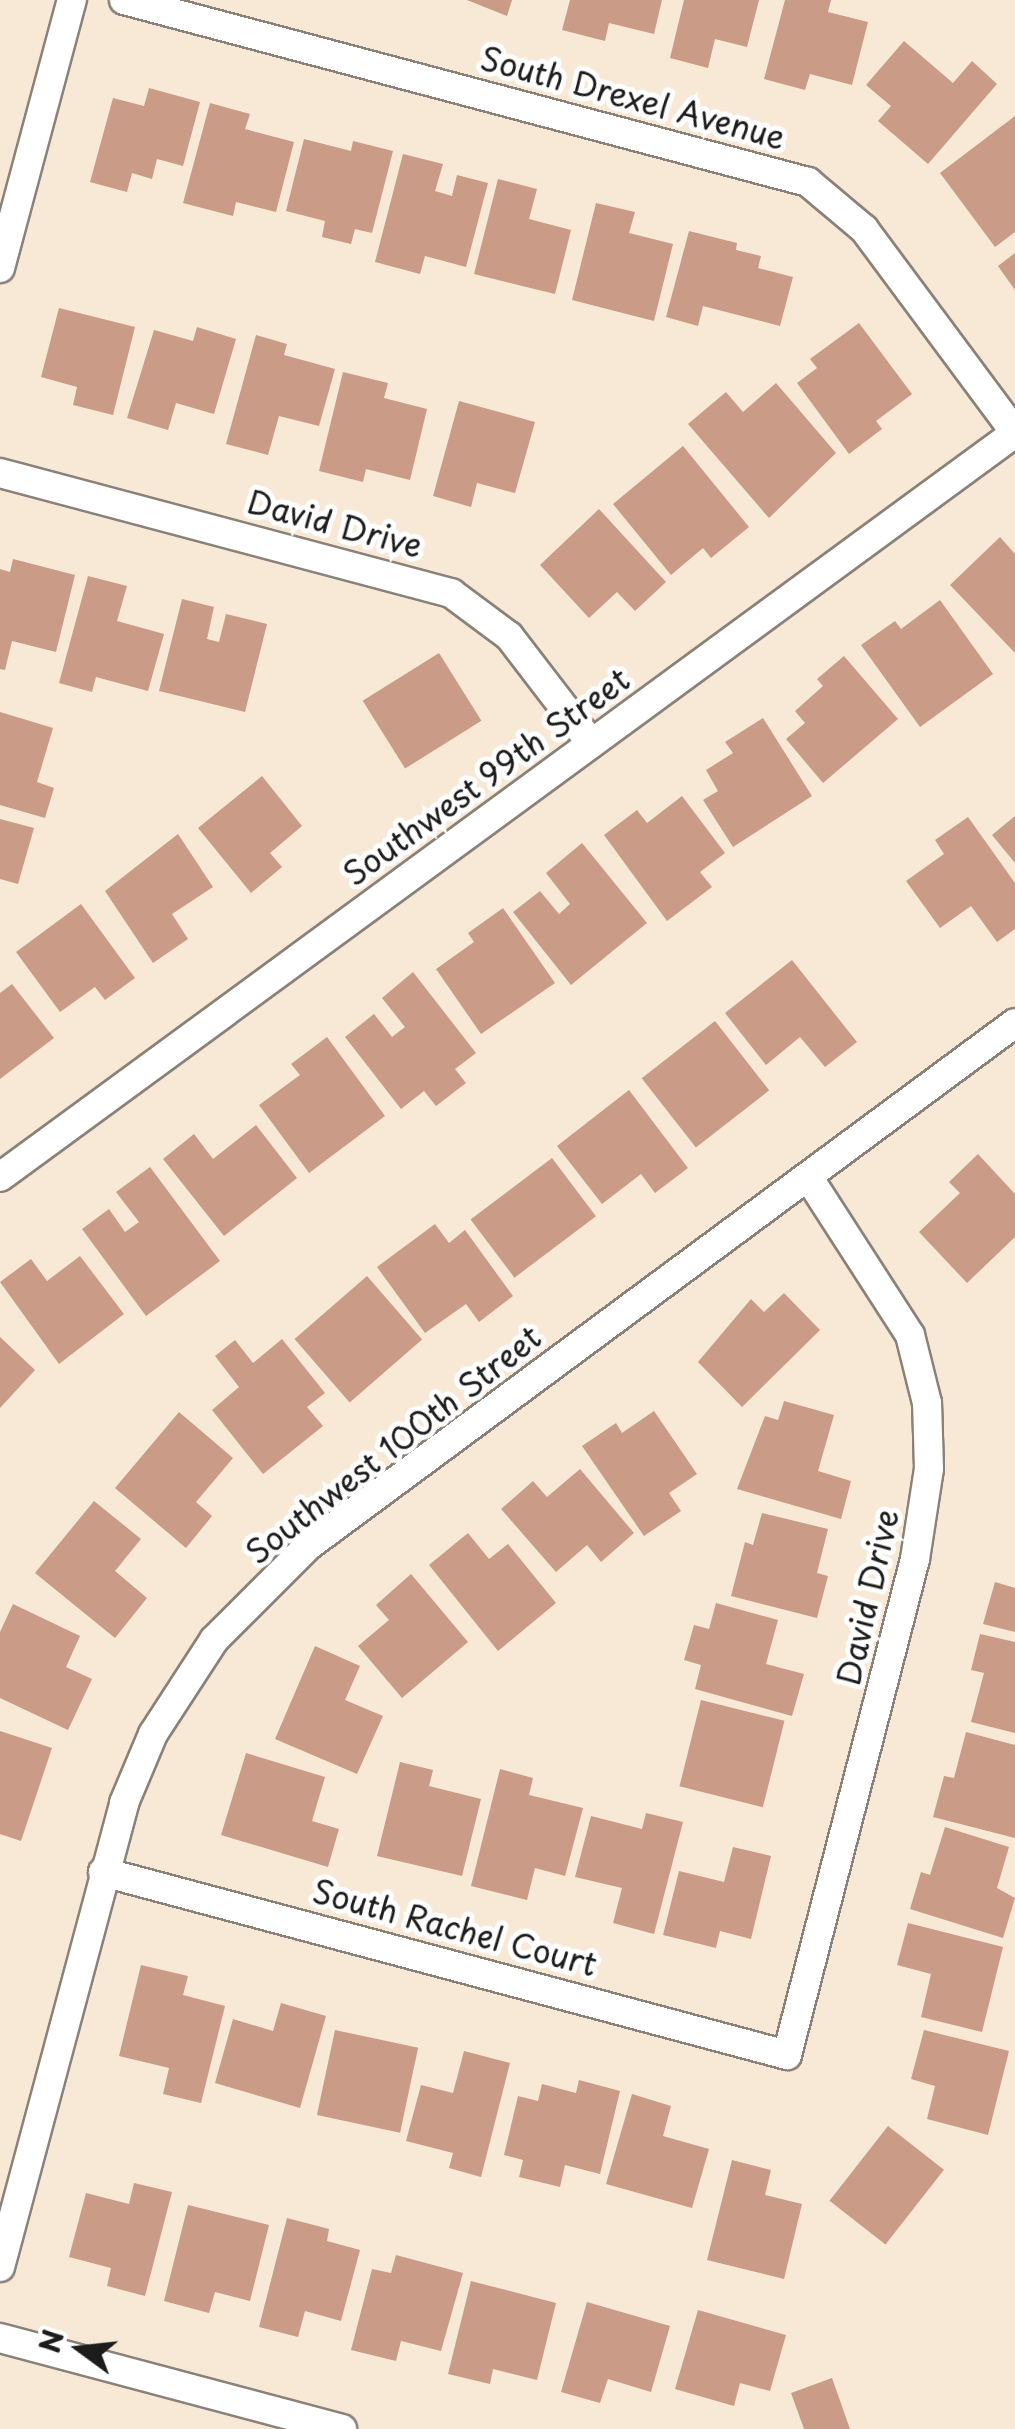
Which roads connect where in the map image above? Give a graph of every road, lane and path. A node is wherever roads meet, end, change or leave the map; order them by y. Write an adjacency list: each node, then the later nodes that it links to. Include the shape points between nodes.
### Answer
1 (72, 0): 3 (street)
2 (124, 0): 4 (street, South Drexel Avenue, via 808,182 864,229)
3 (0, 268)
4 (1015, 432): 6 (street, Southwest 99th Street)
5 (0, 473): 6 (street, David Drive, via 451,593 509,636)
6 (590, 743): 9 (street, Southwest 99th Street)
7 (1015, 1023): 8 (street, Southwest 100th Street)
8 (808, 1176): 10 (street, Southwest 100th Street, via 272,1577 214,1640 153,1734); 11 (street, David Drive, via 910,1335 927,1403 929,1470 915,1558)
9 (0, 1177)
10 (103, 1872): 11 (street, South Rachel Court); 12 (street, Southwest 100th Street)
11 (787, 2055)
12 (0, 2267)
13 (0, 2338): 14 (street)
14 (342, 2429)

